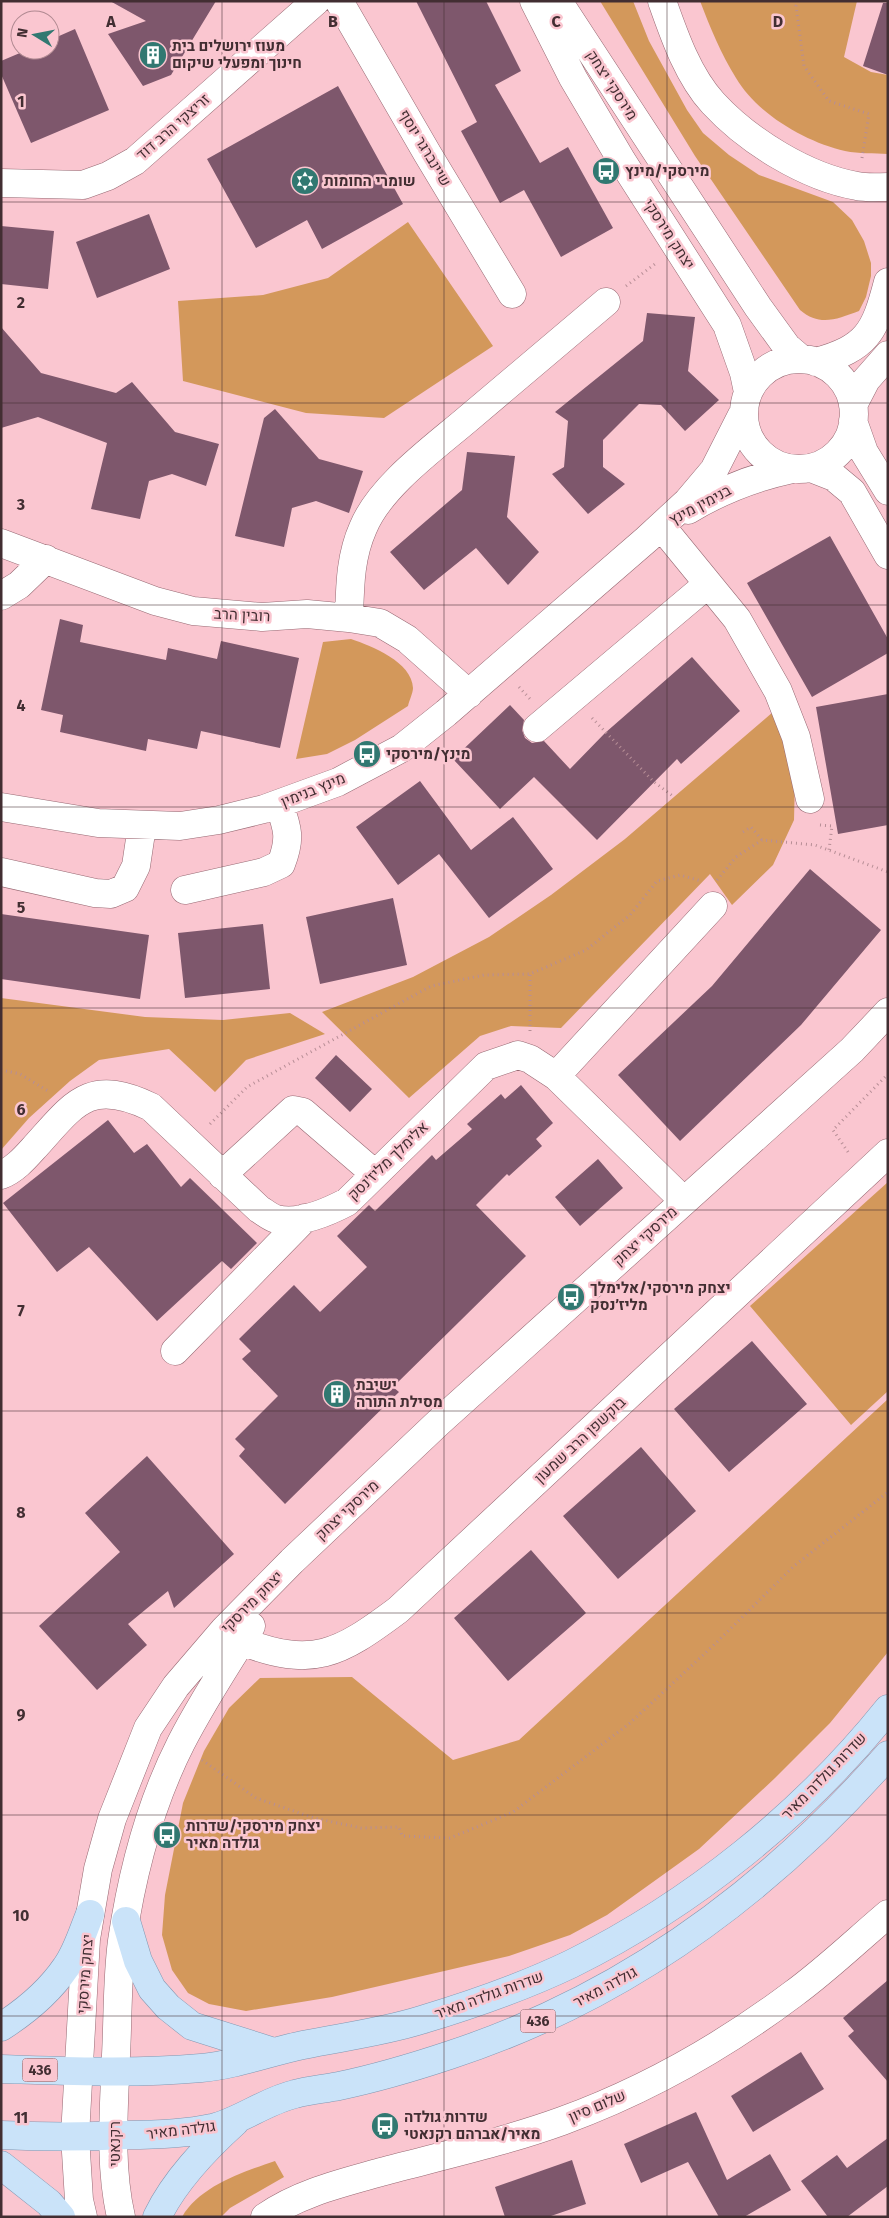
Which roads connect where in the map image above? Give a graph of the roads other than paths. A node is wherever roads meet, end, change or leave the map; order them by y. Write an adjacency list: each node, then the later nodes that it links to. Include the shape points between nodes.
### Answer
1 (316, 1): 6 (street, זריצקי הרב דוד, via 134,161 108,176 83,184)
2 (339, 1): 9 (street, שיינברגר יוסף)
3 (534, 1): 13 (street, יצחק מירסקי, via 573,78 622,161 727,325 744,373)
4 (558, 1): 12 (street, מירסקי יצחק, via 777,334 787,347)
5 (662, 1): 7 (street, via 672,30 696,78 712,103 738,126 795,164 857,186)
6 (1, 183)
7 (888, 187)
8 (888, 282): 12 (street, via 877,320 863,340 840,355)
9 (512, 294)
10 (606, 302): 23 (street, via 381,497 363,528 354,555)
11 (888, 355): 14 (street, via 866,380)
12 (808, 360): 13 (street, via 784,361 769,367 757,378); 14 (street, via 829,368 841,378 849,391)
13 (746, 402): 15 (street, via 745,428 762,456 776,465); 17 (street, בנימין מינץ, via 714,470 688,502)
14 (853, 413): 15 (street, via 848,437 839,451 826,462); 16 (street, via 864,452)
15 (802, 468): 17 (street, בנימין מינץ, via 743,483 712,496); 19 (street, via 834,476 852,492)
16 (888, 491)
17 (661, 526): 21 (street); 24 (street, מינץ בנימין)
18 (1, 542): 20 (street, רובין הרב)
19 (888, 556)
20 (46, 560): 22 (street, via 19,585); 23 (street, רובין הרב, via 154,601 193,611 230,616 307,614)
21 (708, 584): 25 (street); 26 (street, via 737,619 778,691 796,737)
22 (1, 596)
23 (349, 618): 24 (street, רובין הרב, via 380,623 407,639)
24 (468, 694): 27 (street, מינץ בנימין, via 402,748 338,782)
25 (537, 728)
26 (810, 799)
27 (279, 804): 29 (street, מינץ בנימין, via 219,820 180,826); 31 (street, via 288,830 288,848 280,864 264,872)
28 (1, 807): 29 (street, מינץ בנימין)
29 (142, 826): 30 (street, via 136,866 125,888 111,894)
30 (1, 872)
31 (185, 890)
32 (711, 891): 34 (street)
33 (888, 1012): 39 (street, מירסקי יצחק, via 852,1050)
34 (556, 1076): 36 (street, אלימלך מליז'נסק, via 518,1055 486,1066); 39 (street)
35 (888, 1153): 43 (street, בוקשפן הרב שמעון, via 398,1610 360,1638 319,1655 268,1652)
36 (375, 1174): 38 (street, via 303,1112 293,1110); 40 (street, אלימלך מליז'נסק, via 347,1202 326,1213)
37 (1, 1175): 38 (street, אלימלך מליז'נסק, via 23,1160 71,1108 87,1098 107,1093 130,1097 151,1107)
38 (222, 1175): 40 (street, אלימלך מליז'נסק, via 259,1210 276,1219)
39 (684, 1201): 42 (street, מירסקי יצחק, via 439,1422)
40 (305, 1218): 41 (street)
41 (175, 1351)
42 (292, 1561): 43 (street, יצחק מירסקי); 46 (street, יצחק מירסקי, via 224,1630 176,1686 148,1728 112,1819)
43 (241, 1641): 48 (street, יצחק מירסקי, via 180,1744 146,1830)
44 (888, 1709): 50 (main road, שדרות גולדה מאיר / 436, via 778,1823 721,1871 614,1941 568,1965 498,1994 418,2021)
45 (888, 1755): 54 (main road, גולדה מאיר / 436, via 811,1834 740,1897 686,1939 590,1997 514,2032 449,2056 384,2075 294,2094)
46 (90, 1914): 49 (main road, via 67,1966 25,2012); 53 (street, יצחק מירסקי)
47 (888, 1914): 63 (street, שלום סיון, via 794,1994 676,2071 561,2121 351,2180 306,2196)
48 (126, 1921): 50 (main road, via 138,1961 152,1989 168,2007 192,2026); 52 (street, יצחק מירסקי)
49 (1, 2027)
50 (271, 2051): 52 (main road, שדרות גולדה מאיר / 436, via 202,2068)
51 (1, 2069): 53 (main road, שדרות גולדה מאיר / 436)
52 (116, 2071): 53 (main road, שדרות גולדה מאיר / 436); 57 (street, רקנאטי)
53 (78, 2072): 56 (street)
54 (238, 2119): 57 (main road, גולדה מאיר / 436, via 184,2133); 62 (main road, via 193,2164)
55 (1, 2135): 56 (main road, 436)
56 (75, 2136): 57 (main road, 436); 60 (street)
57 (114, 2136): 61 (street, רקנאטי, via 116,2194)
58 (1, 2165): 59 (main road, via 36,2192)
59 (61, 2217)
60 (83, 2217)
61 (121, 2217)
62 (157, 2217)
63 (265, 2217)

